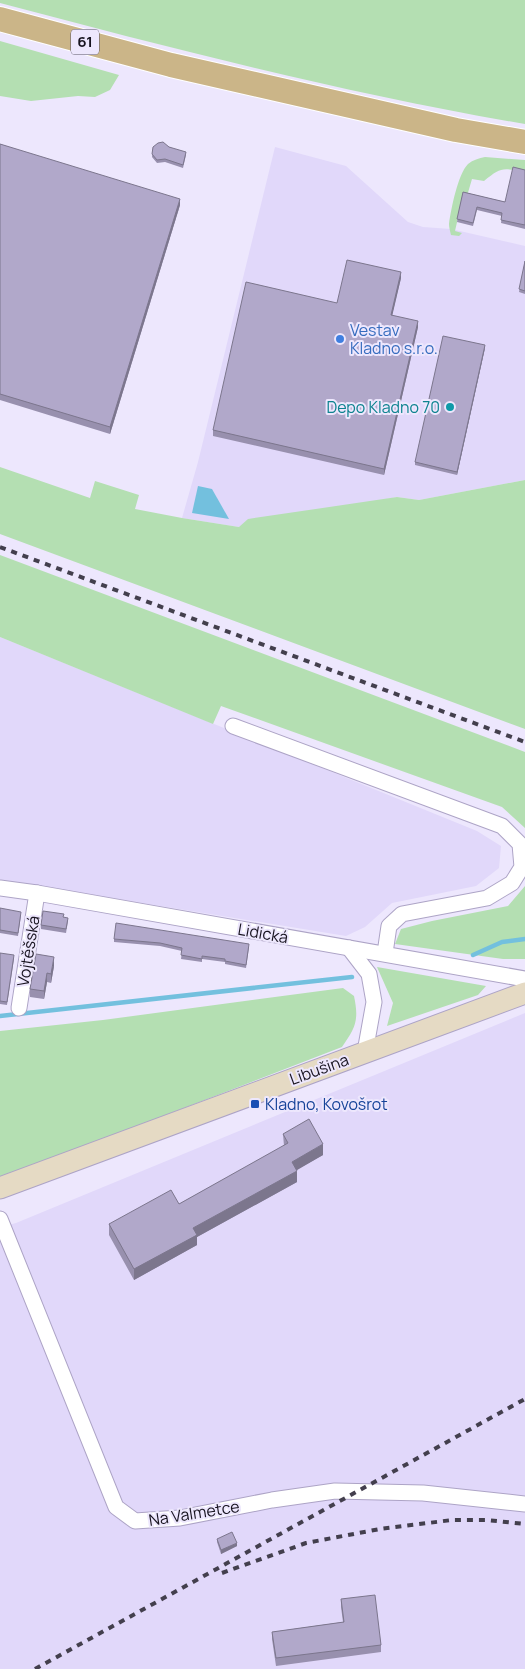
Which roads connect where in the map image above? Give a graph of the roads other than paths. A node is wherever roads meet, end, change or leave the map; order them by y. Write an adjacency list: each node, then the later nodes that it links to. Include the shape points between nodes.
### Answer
1 (0, 19): 2 (main road, 61, via 171,65 456,130)
2 (525, 142)
3 (233, 726): 7 (street, via 502,826 520,844 522,866 512,883 487,898 402,914 388,926)
4 (0, 888): 5 (street, Lidická)
5 (37, 893): 6 (street, Lidická); 10 (street, Vojtěšská)
6 (349, 948): 7 (street, Lidická); 11 (street, via 369,974 374,1002)
7 (385, 953): 8 (street, Lidická)
8 (525, 980)
9 (525, 993): 11 (main road, Libušina)
10 (19, 1008)
11 (365, 1052): 12 (main road, Libušina)
12 (0, 1188)
13 (0, 1219): 14 (street, Na Valmetce, via 116,1507 135,1521 180,1518 335,1491 424,1492)
14 (525, 1504)

